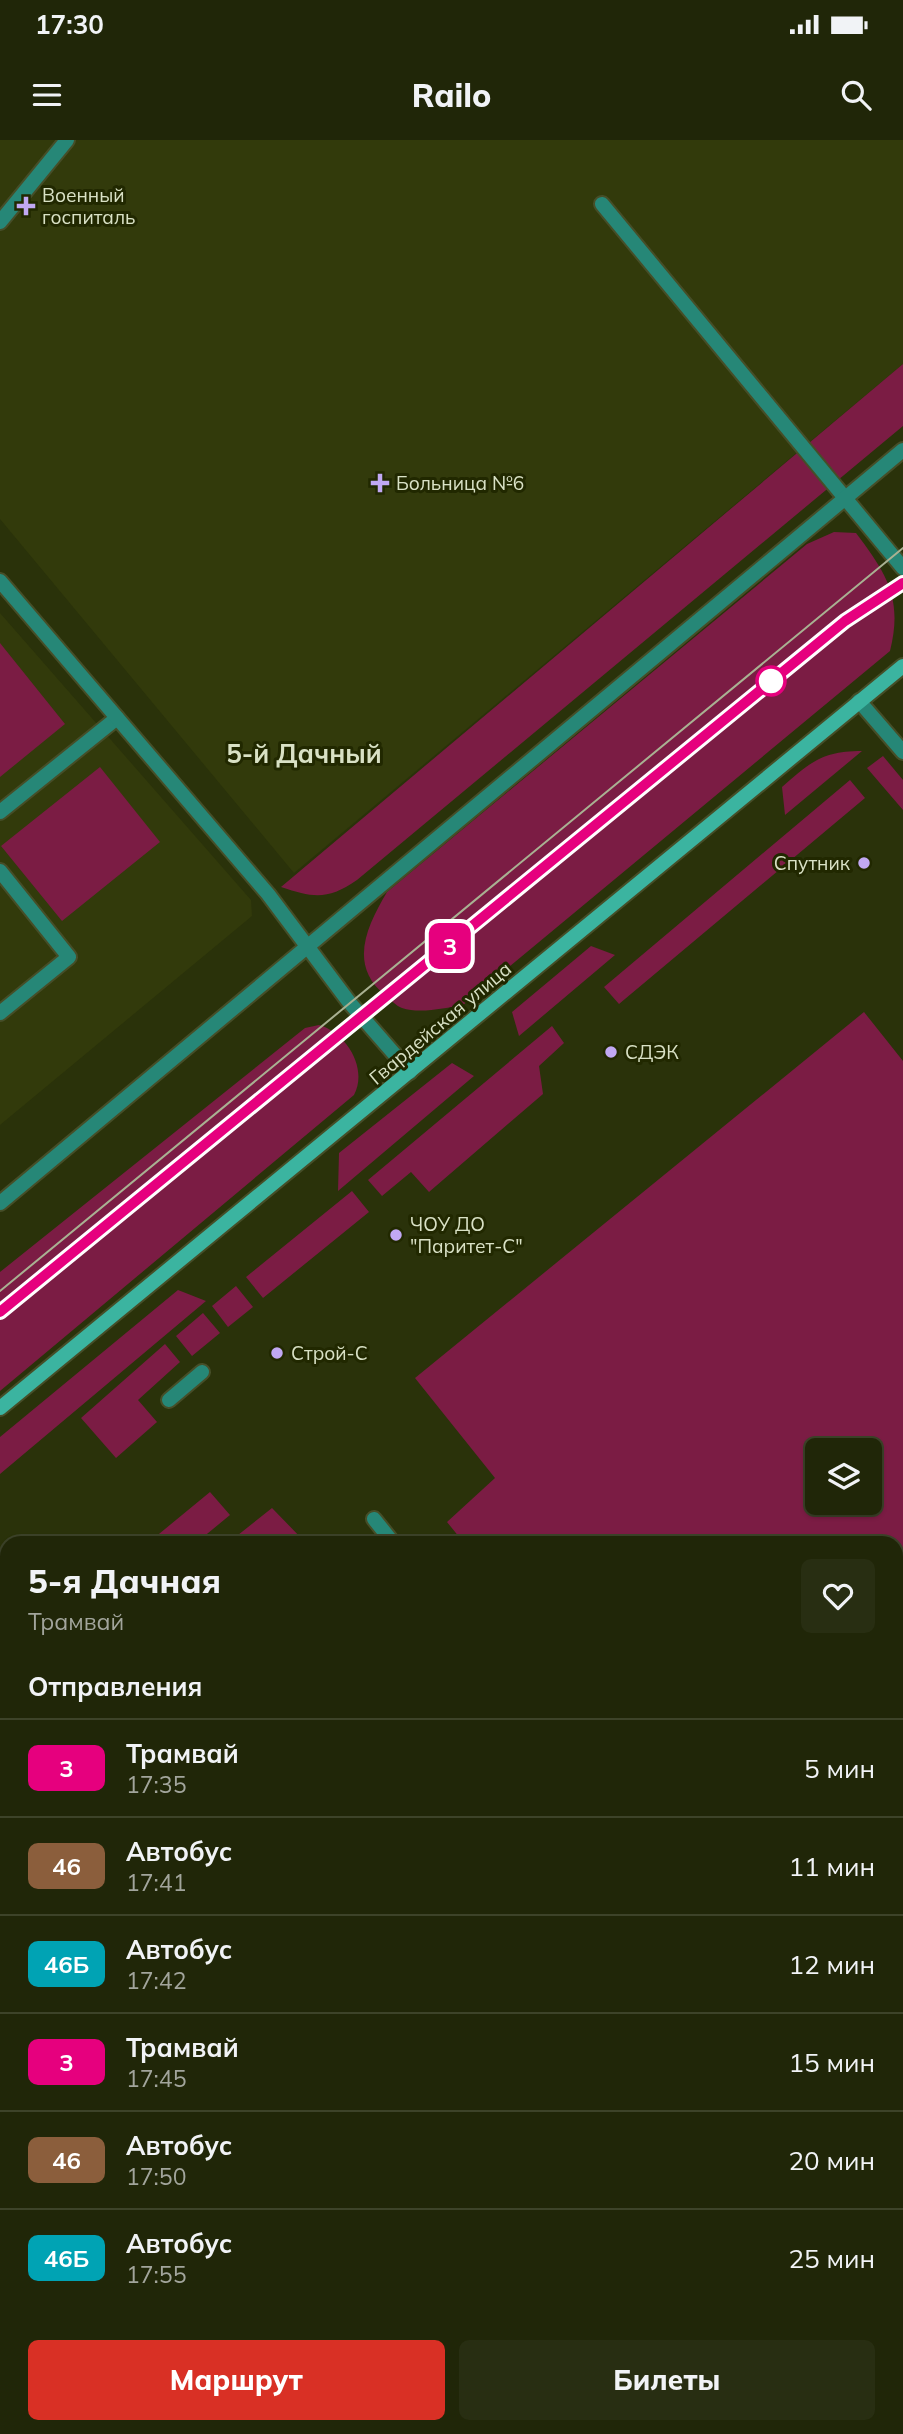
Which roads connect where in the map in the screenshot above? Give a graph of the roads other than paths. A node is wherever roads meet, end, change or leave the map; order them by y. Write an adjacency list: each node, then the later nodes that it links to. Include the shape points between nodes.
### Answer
1 (67, 140): 3 (street)
2 (602, 204): 5 (street)
3 (0, 222)
4 (903, 450): 5 (street)
5 (845, 498): 6 (street); 14 (street)
6 (903, 568)
7 (0, 581): 10 (street)
8 (903, 666): 9 (street, Гвардейская улица)
9 (859, 701): 11 (street); 16 (street, Гвардейская улица)
10 (117, 718): 12 (street); 14 (street)
11 (903, 752)
12 (0, 812)
13 (0, 871): 15 (street, via 69,957)
14 (308, 947): 16 (street); 17 (street)
15 (0, 1013)
16 (410, 1072): 20 (street, Гвардейская улица)
17 (0, 1203)
18 (202, 1372): 19 (street)
19 (169, 1400)
20 (0, 1408)
21 (374, 1519): 22 (street)
22 (388, 1536)

